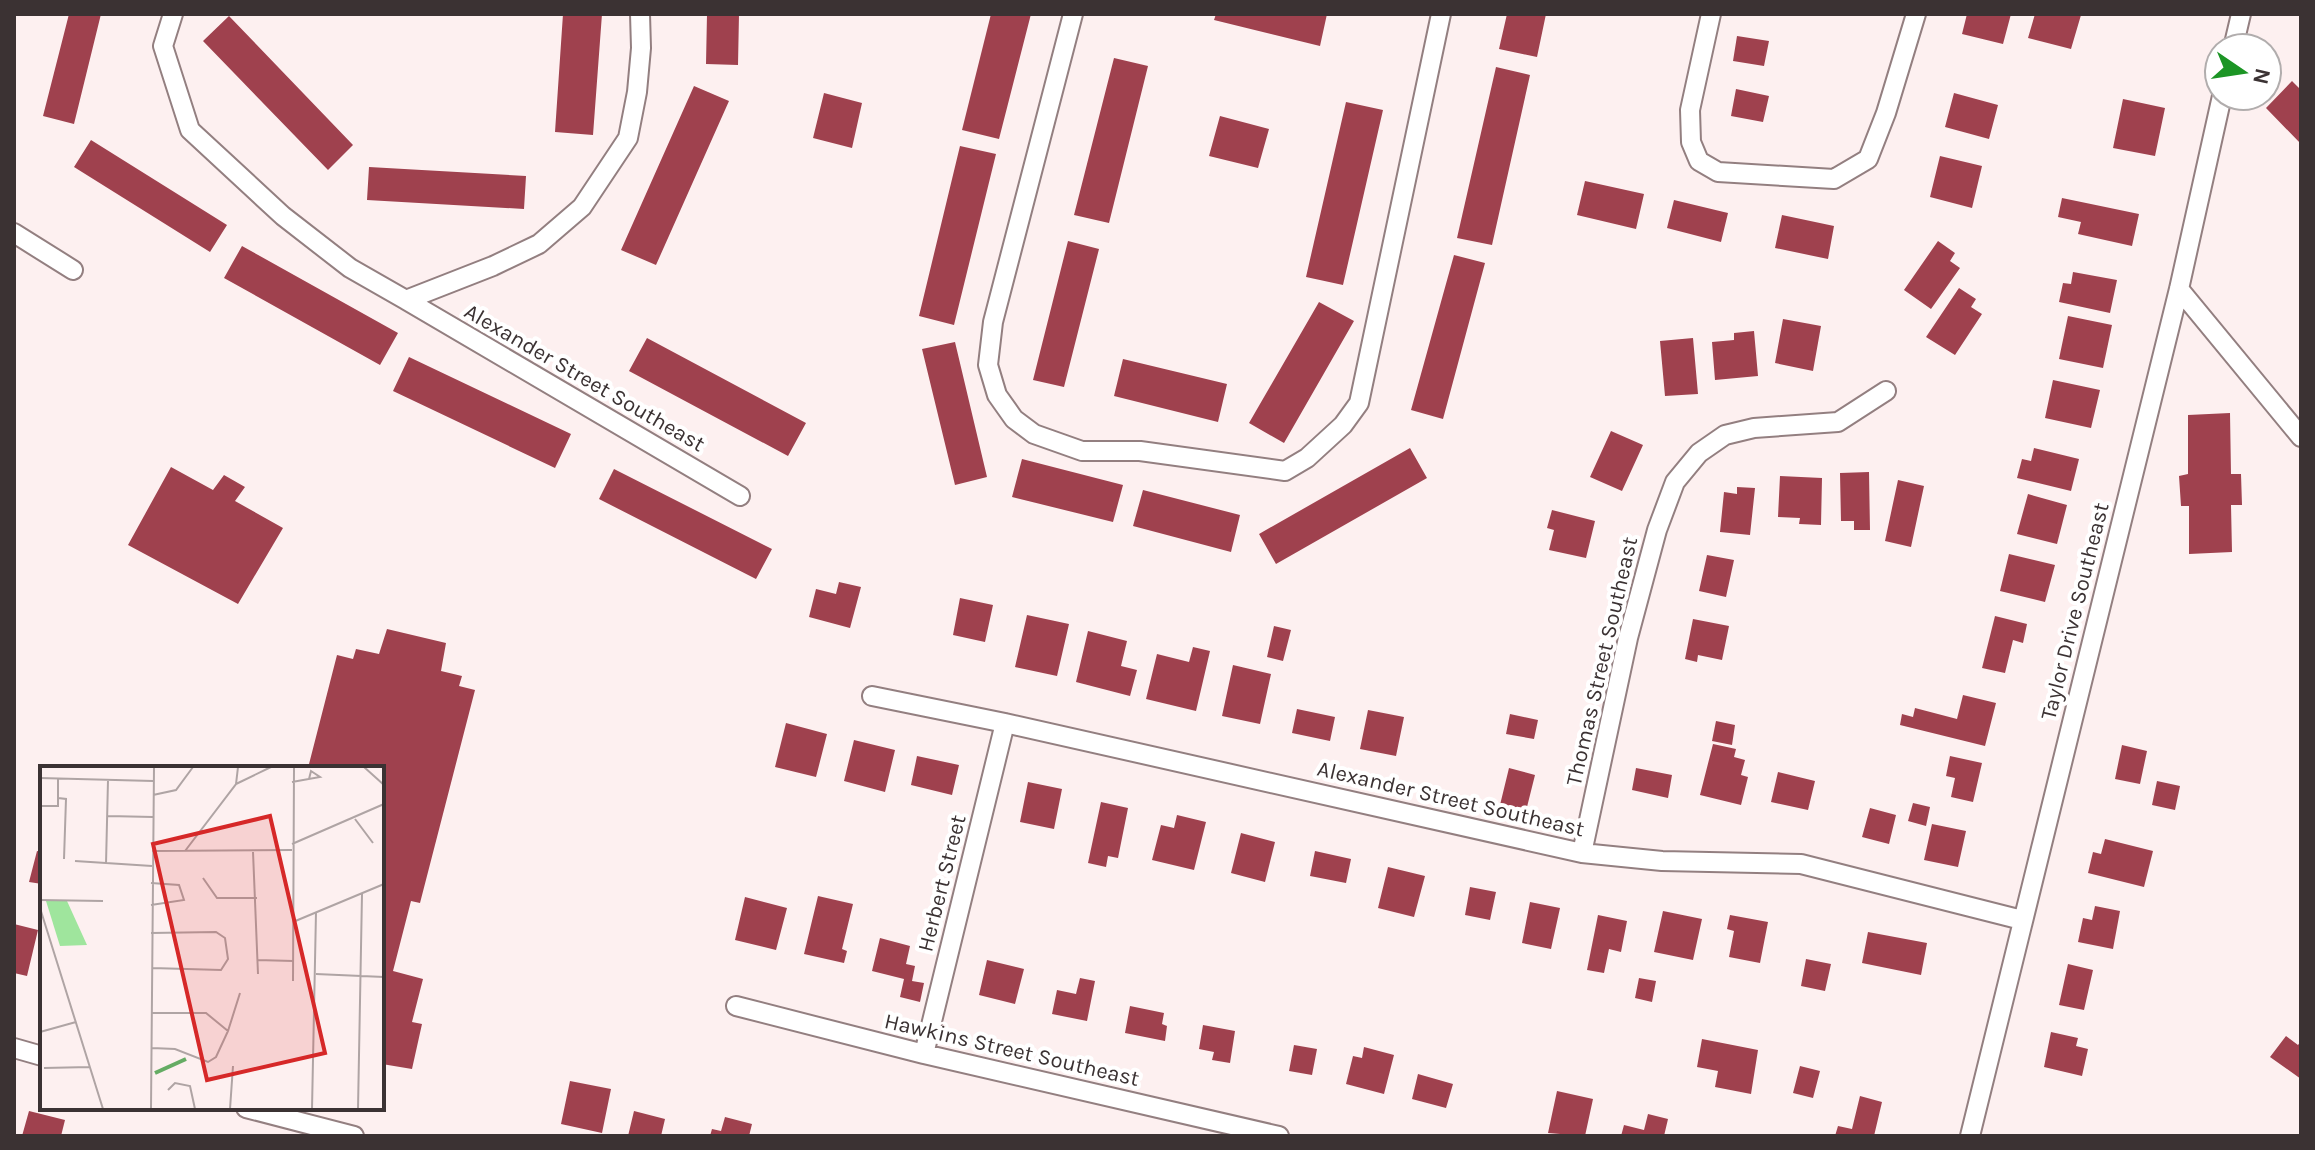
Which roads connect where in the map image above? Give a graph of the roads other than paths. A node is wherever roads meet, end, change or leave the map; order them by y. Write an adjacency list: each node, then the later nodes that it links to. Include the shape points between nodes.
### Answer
1 (173, 14): 11 (street, Alexander Street Southeast, via 163,46 190,130 283,216 350,268)
2 (640, 14): 11 (street, via 637,92 628,138 582,207 539,244)
3 (1073, 14): 4 (street, via 993,322 988,365 997,395 1014,419 1034,434 1082,451 1140,451 1285,471 1343,425 1359,403)
4 (1441, 14)
5 (1711, 14): 6 (street, via 1690,110 1691,142 1699,161 1718,172 1834,179 1868,159)
6 (1916, 14)
7 (2218, 112): 10 (street, Taylor Drive Southeast)
8 (14, 233): 9 (street)
9 (73, 270)
10 (2179, 289): 13 (street); 18 (street, Taylor Drive Southeast)
11 (406, 300): 14 (street, Alexander Street Southeast)
12 (1886, 391): 17 (street, Thomas Street Southeast, via 1838,422 1725,435 1699,453 1675,482 1628,638)
13 (2301, 437)
14 (740, 496)
15 (872, 696): 16 (street, Alexander Street Southeast)
16 (1005, 723): 17 (street, Alexander Street Southeast); 21 (street, Herbert Street)
17 (1582, 853): 18 (street, Alexander Street Southeast, via 1801,864)
18 (2022, 920): 26 (street, Taylor Drive Southeast)
19 (736, 1006): 21 (street, Hawkins Street Southeast)
20 (14, 1048): 22 (street)
21 (924, 1054): 25 (street, Hawkins Street Southeast)
22 (40, 1055)
23 (254, 1110): 24 (street)
24 (354, 1136)
25 (1279, 1136)
26 (1970, 1136)

